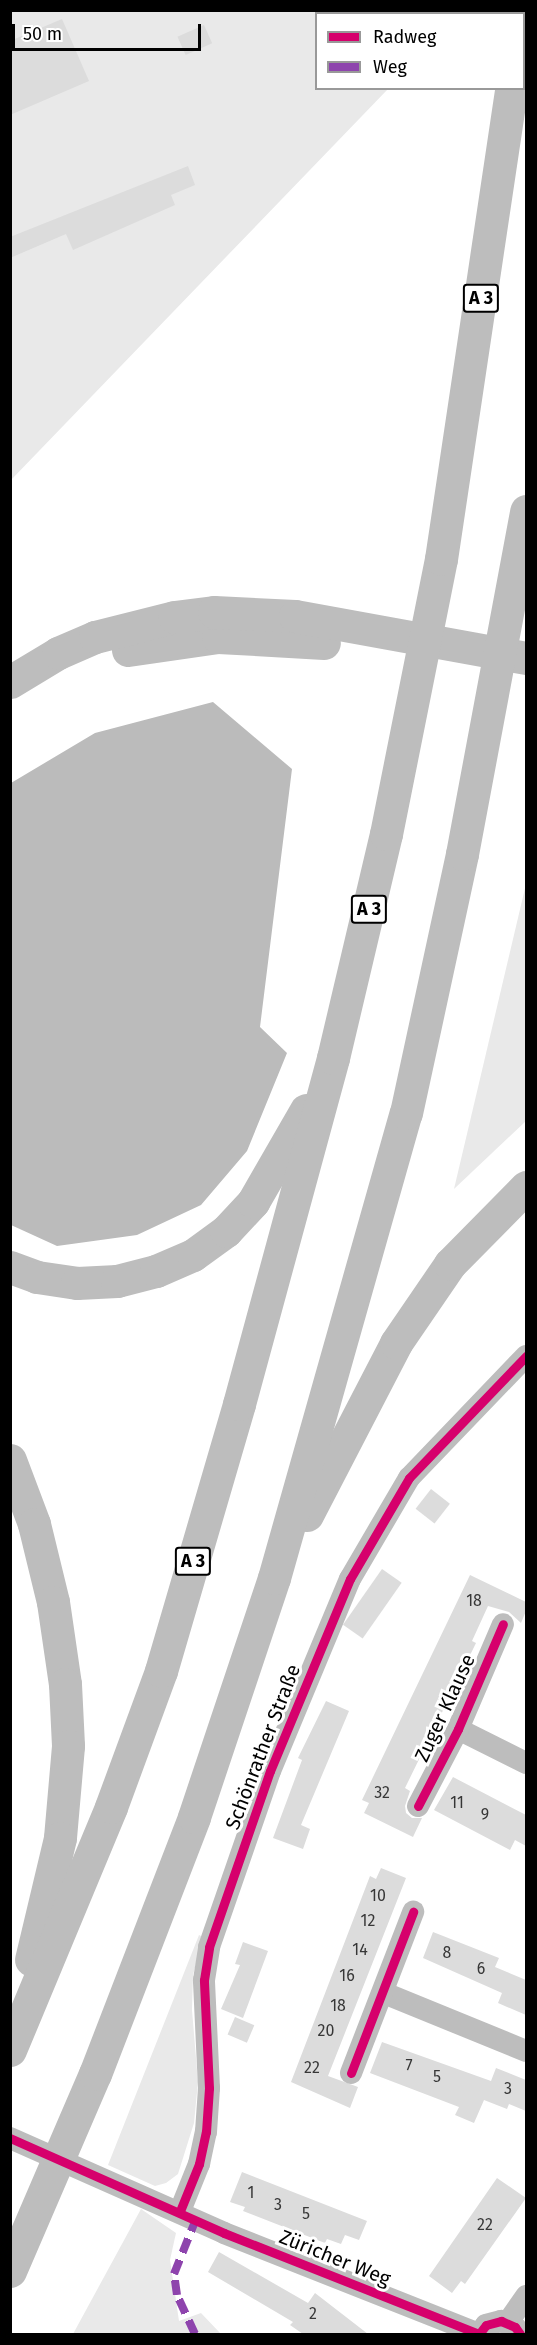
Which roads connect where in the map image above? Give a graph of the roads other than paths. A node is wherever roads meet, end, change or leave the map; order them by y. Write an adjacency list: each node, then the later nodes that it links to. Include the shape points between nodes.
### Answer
1 (511, 90): 8 (highway, A 3, via 441,559 386,834)
2 (526, 511): 13 (highway, via 462,854 406,1113)
3 (378, 640): 4 (highway); 5 (highway); 6 (highway, via 255,612 174,616 95,638); 7 (highway, via 183,639 136,647 80,666)
4 (526, 658)
5 (526, 680)
6 (10, 682)
7 (10, 705)
8 (333, 1058): 10 (highway, via 253,1202 225,1231 193,1255 156,1271 117,1281 76,1283); 21 (highway, A 3, via 161,1671 111,1808)
9 (526, 1187): 13 (highway, via 450,1264 396,1343)
10 (10, 1268)
11 (526, 1356): 25 (street, Schönrather Straße, via 409,1478 350,1580 270,1771 209,1947 204,1980 209,2088 206,2132 199,2164)
12 (10, 1460): 20 (highway, via 34,1524 53,1602 65,1684 68,1746 60,1838)
13 (274, 1578): 26 (highway, via 194,1817 95,2074)
14 (503, 1624): 15 (street, Zuger Klause)
15 (458, 1729): 16 (street, Zuger Klause); 17 (street, Zuger Klause)
16 (526, 1763)
17 (418, 1806)
18 (413, 1912): 19 (street)
19 (384, 1993): 22 (street); 23 (street)
20 (10, 2043)
21 (10, 2050)
22 (526, 2051)
23 (351, 2073)
24 (10, 2138): 25 (street, Züricher Weg)
25 (180, 2211): 29 (street, Züricher Weg, via 224,2233)
26 (10, 2271)
27 (526, 2296): 28 (street)
28 (514, 2328): 29 (street, Züricher Weg, via 493,2322)
29 (479, 2334)

